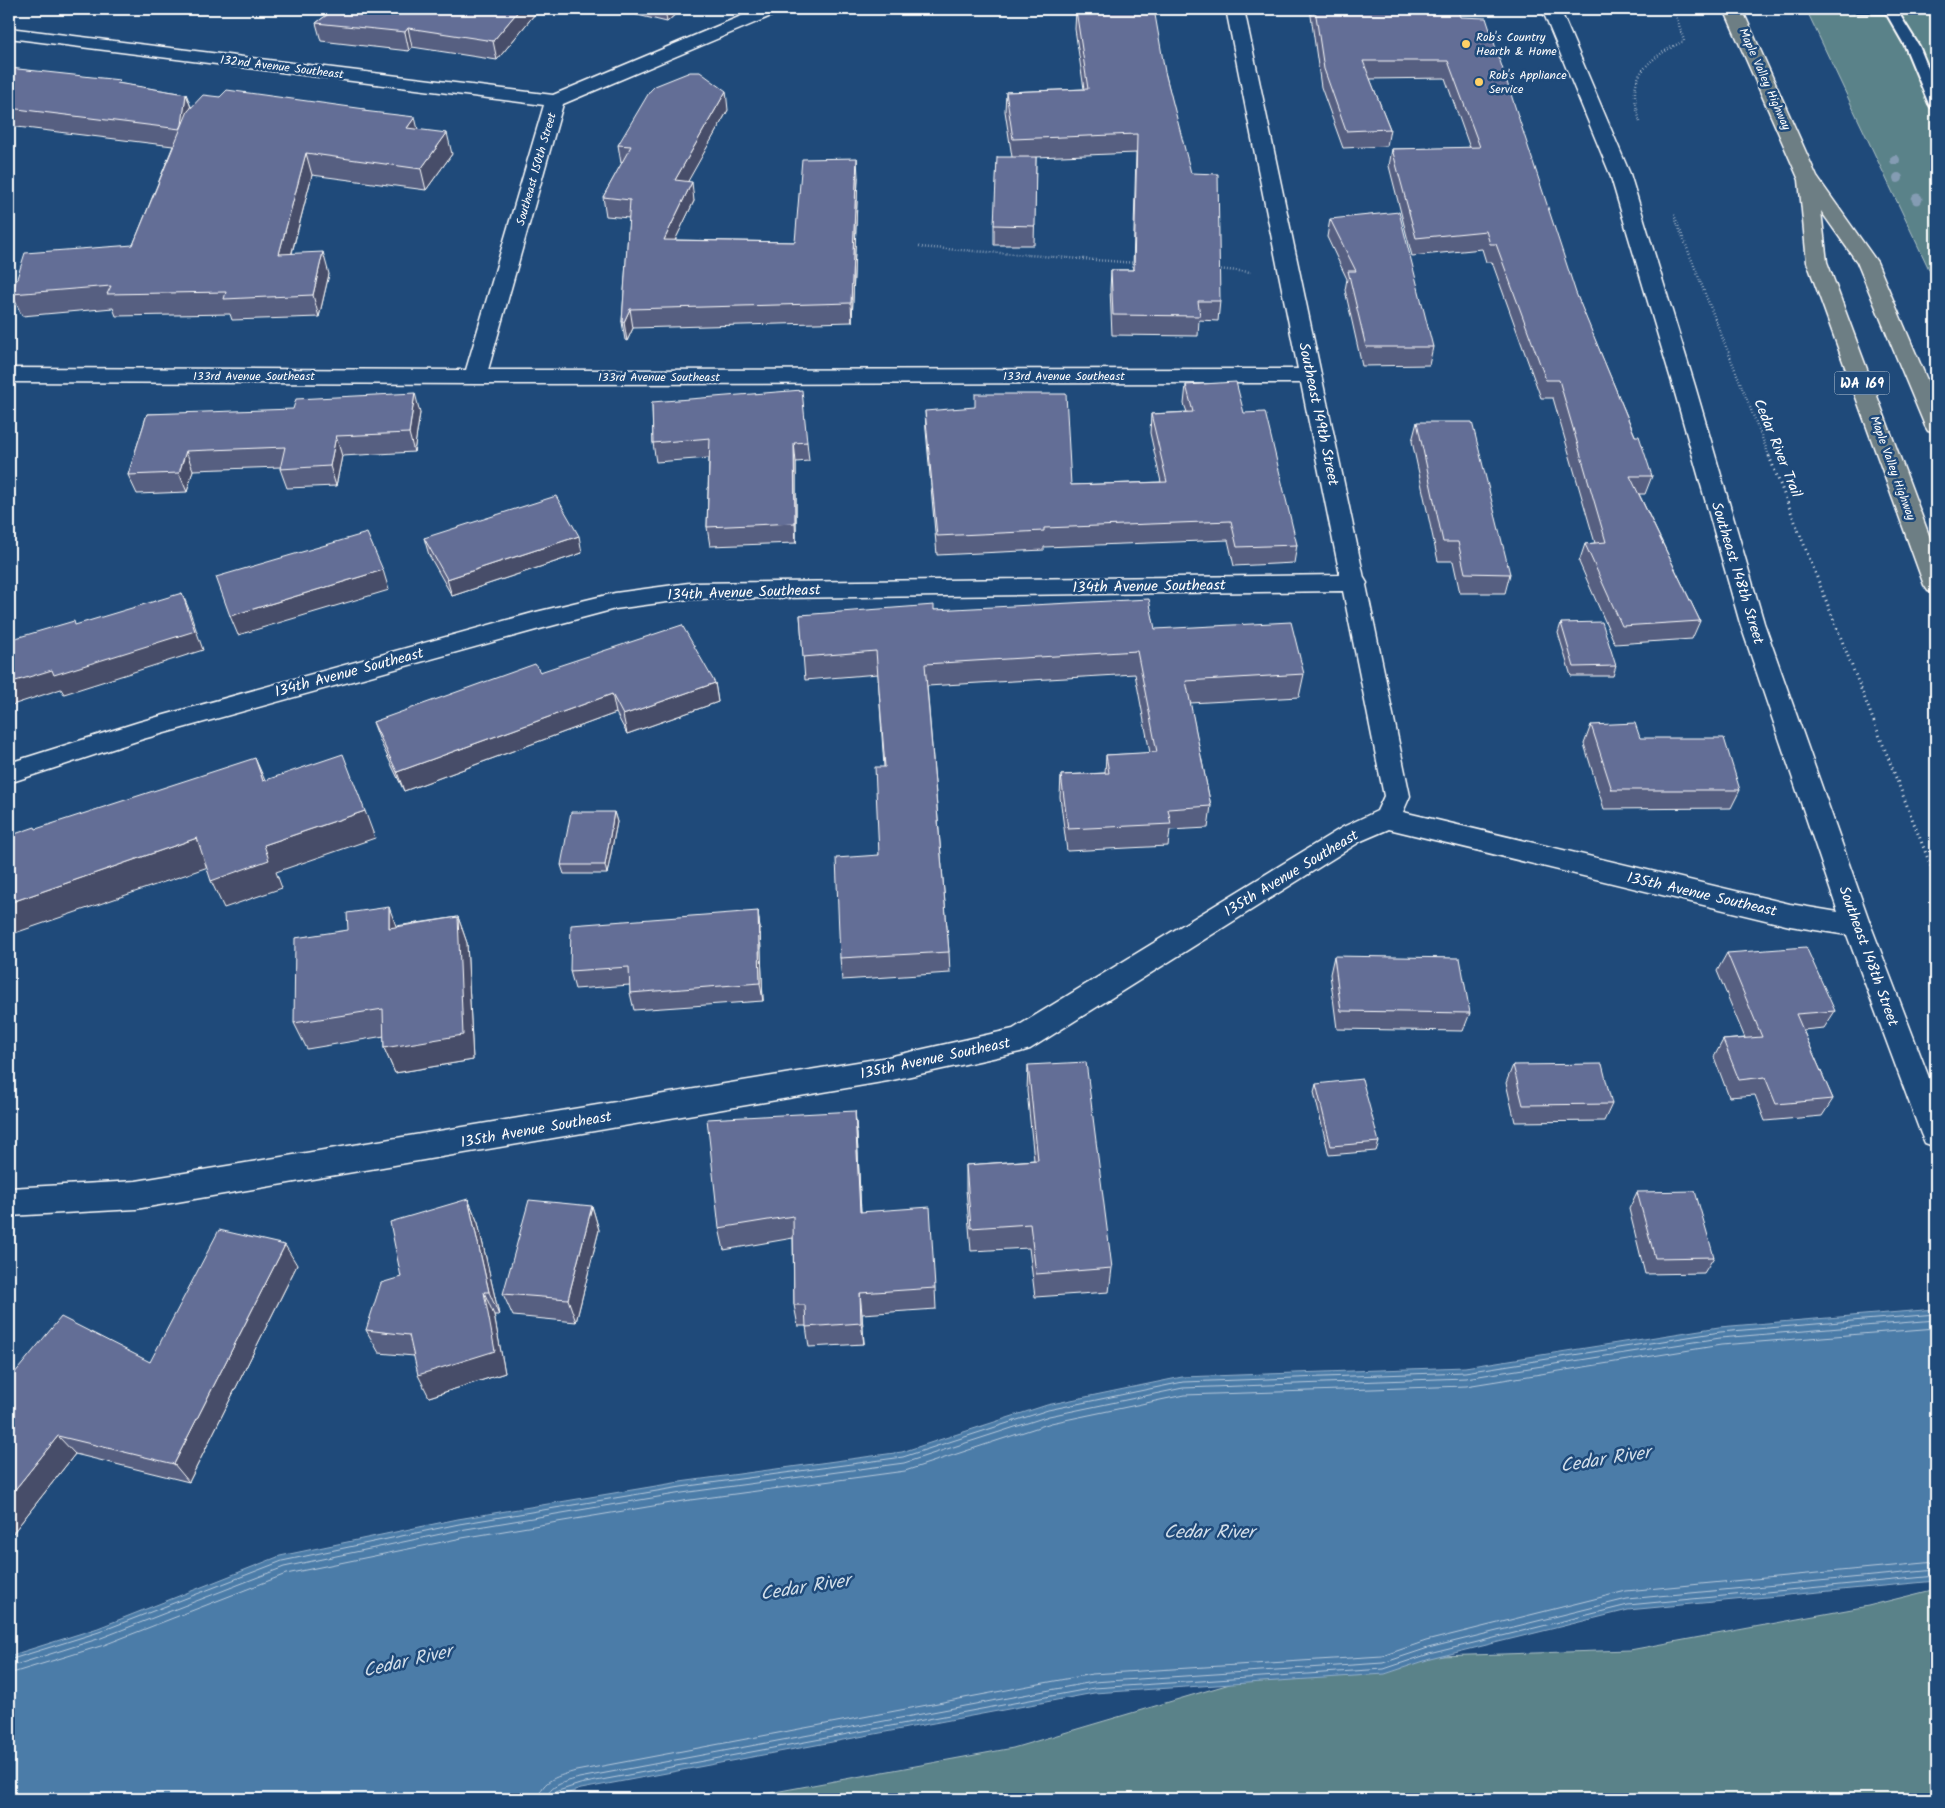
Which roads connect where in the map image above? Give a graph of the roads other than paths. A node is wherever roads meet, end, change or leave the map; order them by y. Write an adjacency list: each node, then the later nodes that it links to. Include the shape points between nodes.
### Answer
1 (772, 9): 8 (street, Southeast 150th Street)
2 (1236, 9): 12 (street, Southeast 149th Street)
3 (1551, 9): 19 (street, Southeast 148th Street, via 1620,174 1752,623)
4 (1733, 9): 10 (main road, Maple Valley Highway / WA 169)
5 (1858, 9): 6 (lane)
6 (1890, 9): 9 (lane, via 1912,46)
7 (9, 33): 8 (street, 132nd Avenue Southeast)
8 (555, 101): 13 (street, Southeast 150th Street)
9 (1936, 104)
10 (1807, 177): 14 (main road, Maple Valley Highway / WA 169, via 1867,262); 16 (main road, Maple Valley Highway / WA 169, via 1817,262)
11 (9, 375): 13 (street, 133rd Avenue Southeast)
12 (1310, 376): 13 (street, 133rd Avenue Southeast); 15 (street, Southeast 149th Street)
13 (475, 377)
14 (1936, 426)
15 (1355, 584): 17 (street, 134th Avenue Southeast, via 689,591 615,601 139,731); 18 (street, Southeast 149th Street, via 1397,796)
16 (1936, 585)
17 (9, 773)
18 (1387, 818): 19 (street, 135th Avenue Southeast, via 1790,915); 21 (street, 135th Avenue Southeast, via 1352,834 1020,1040 888,1069 146,1194)
19 (1857, 926): 20 (street, Southeast 148th Street)
20 (1936, 1134)
21 (9, 1202)

